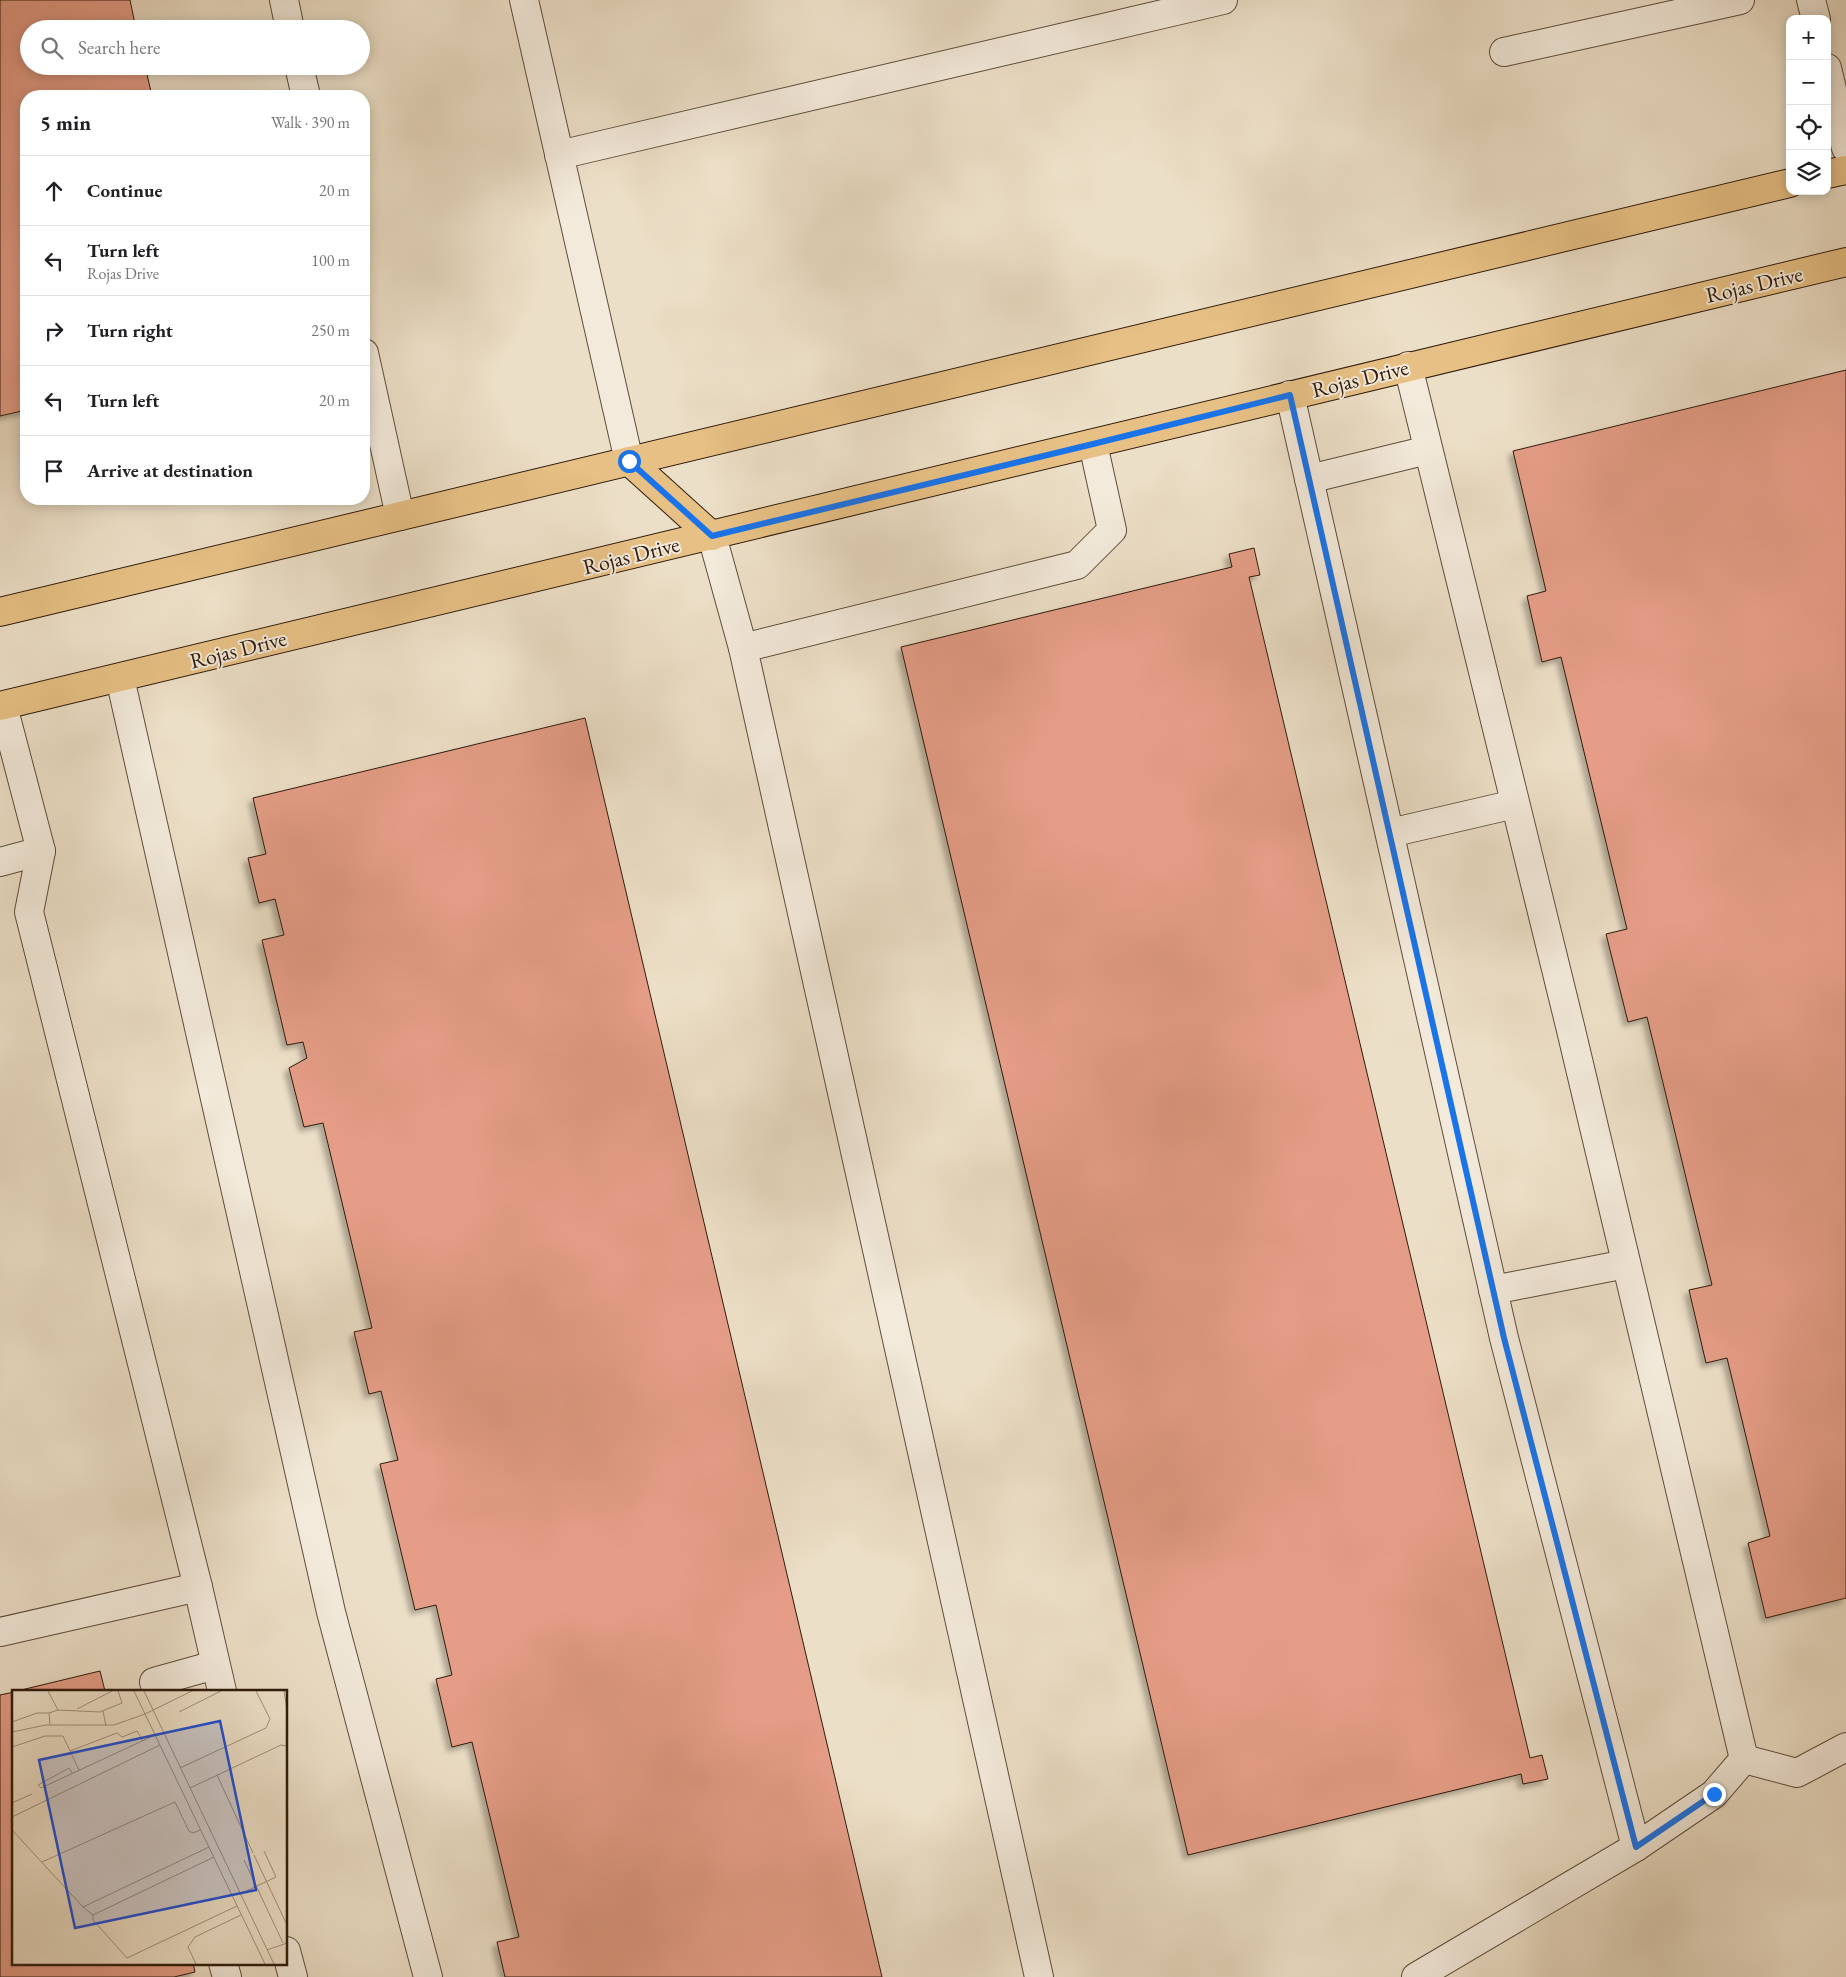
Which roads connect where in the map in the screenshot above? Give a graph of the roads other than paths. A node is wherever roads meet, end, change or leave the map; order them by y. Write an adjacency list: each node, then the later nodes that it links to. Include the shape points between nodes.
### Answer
1 (284, 0): 7 (lane)
2 (524, 0): 13 (lane)
3 (1224, 0): 13 (lane)
4 (1740, 0): 8 (lane)
5 (1811, 0): 6 (lane)
6 (1815, 15)
7 (288, 20)
8 (1504, 52)
9 (301, 75): 11 (lane)
10 (1831, 85): 12 (lane)
11 (305, 90)
12 (1846, 148)
13 (559, 155): 23 (lane)
14 (1846, 170): 15 (main road)
15 (1831, 173)
16 (1786, 184): 23 (main road)
17 (1846, 262): 18 (main road, Rojas Drive)
18 (1408, 366): 20 (main road, Rojas Drive); 22 (lane)
19 (370, 380): 25 (lane)
20 (1290, 395): 21 (main road, Rojas Drive); 24 (lane)
21 (1093, 444): 26 (main road, Rojas Drive); 28 (lane, via 1112,530 1077,565)
22 (1428, 450): 24 (lane); 31 (lane)
23 (629, 461): 25 (main road); 26 (main road)
24 (1309, 479): 32 (lane)
25 (400, 516): 27 (main road)
26 (712, 536): 28 (lane); 29 (main road, Rojas Drive)
27 (0, 612)
28 (743, 648): 49 (lane)
29 (120, 678): 30 (main road, Rojas Drive); 48 (lane, via 332,1612)
30 (1, 706): 33 (lane)
31 (1515, 804): 32 (lane); 35 (lane)
32 (1390, 833): 36 (lane)
33 (41, 851): 34 (lane); 37 (lane, via 29,912)
34 (0, 862)
35 (1626, 1264): 36 (lane); 42 (lane)
36 (1493, 1290): 43 (lane)
37 (198, 1587): 38 (lane); 39 (lane)
38 (0, 1632)
39 (219, 1678): 40 (lane, via 154,1682)
40 (156, 1690)
41 (1846, 1747): 42 (lane, via 1797,1773)
42 (1744, 1759): 43 (lane, via 1714,1794)
43 (1636, 1847): 50 (lane)
44 (288, 1958): 47 (lane)
45 (223, 1964): 46 (lane)
46 (227, 1977)
47 (293, 1977)
48 (428, 1977)
49 (1040, 1977)
50 (1416, 1977)

